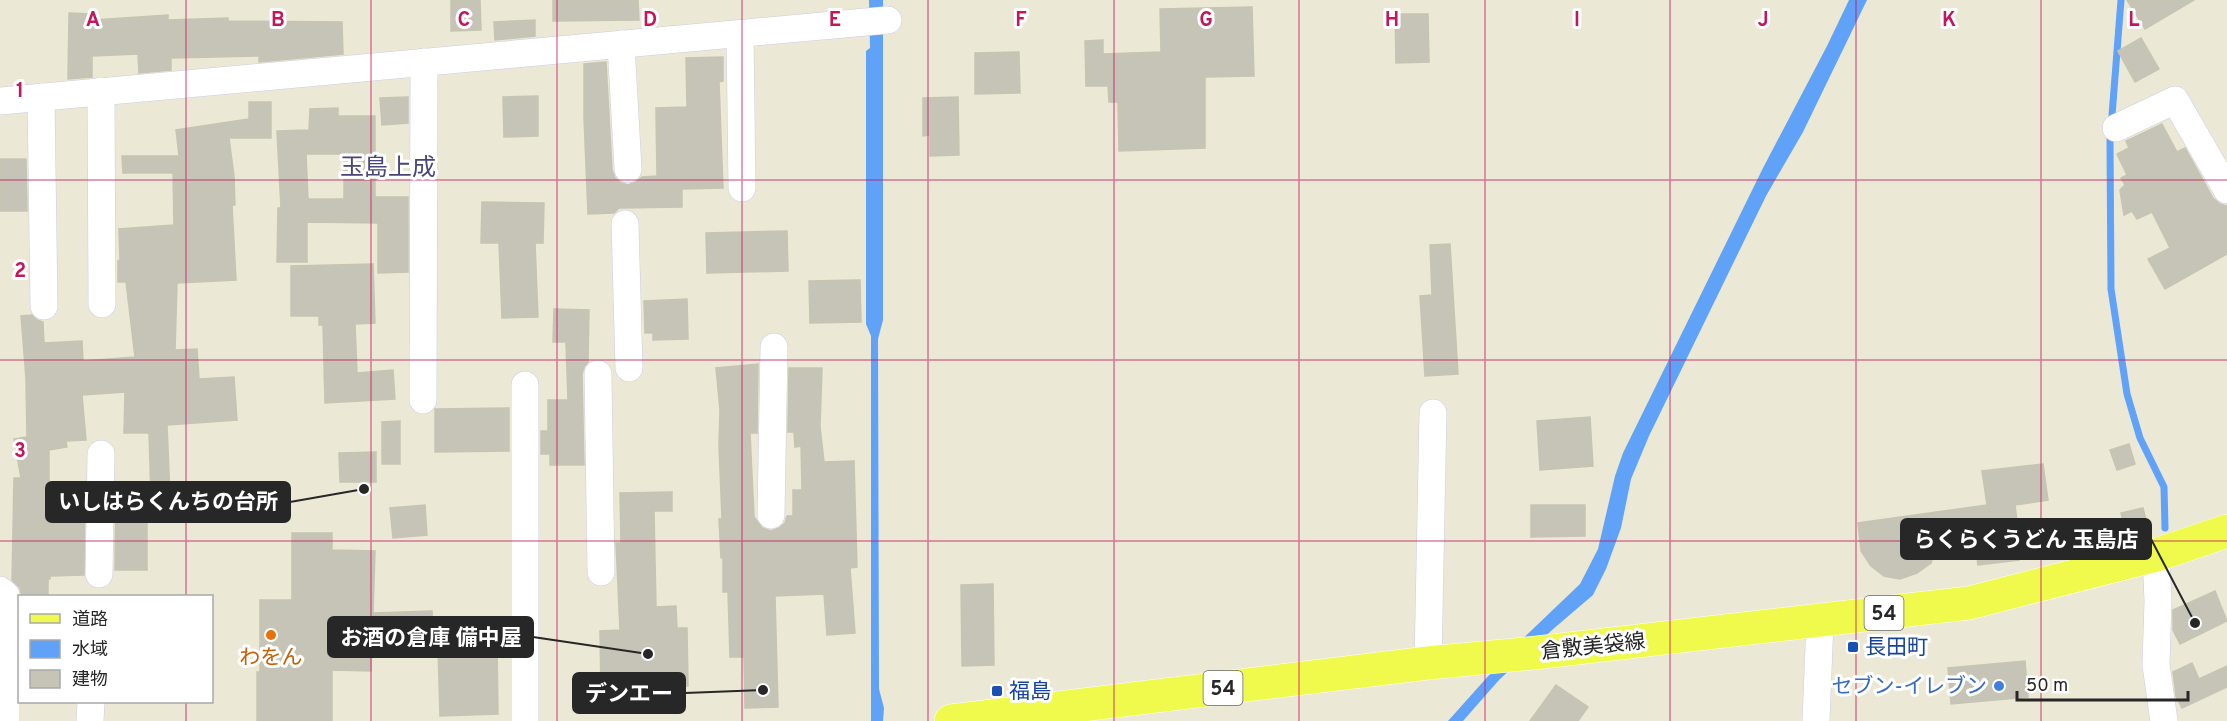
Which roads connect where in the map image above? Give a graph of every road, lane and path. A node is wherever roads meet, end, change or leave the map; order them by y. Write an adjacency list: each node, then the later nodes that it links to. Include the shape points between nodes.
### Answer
1 (888, 20): 2 (street)
2 (740, 33): 3 (street); 10 (street)
3 (621, 44): 4 (street); 9 (street)
4 (424, 62): 5 (street); 19 (street)
5 (101, 91): 6 (street); 13 (street)
6 (41, 97): 7 (street); 14 (street)
7 (0, 101)
8 (2116, 128): 11 (street, via 2175,100)
9 (628, 169)
10 (742, 188)
11 (2227, 190)
12 (625, 224): 16 (street)
13 (102, 304)
14 (44, 306)
15 (774, 347): 22 (street)
16 (629, 368)
17 (598, 374): 25 (street)
18 (525, 385): 33 (street)
19 (423, 400)
20 (1433, 413): 29 (street)
21 (101, 454): 26 (street)
22 (771, 514)
23 (2227, 531): 24 (main road, 倉敷美袋線 / 54)
24 (2156, 555): 28 (main road, 倉敷美袋線 / 54, via 1969,603); 36 (street, via 2156,665)
25 (601, 572)
26 (96, 587)
27 (0, 590): 31 (street, via 6,596)
28 (1820, 621): 29 (main road, 倉敷美袋線 / 54); 35 (street)
29 (1428, 663): 34 (main road, 倉敷美袋線 / 54)
30 (91, 703): 32 (street)
31 (6, 721)
32 (90, 721)
33 (525, 721)
34 (951, 721)
35 (1816, 721)
36 (2164, 721)

